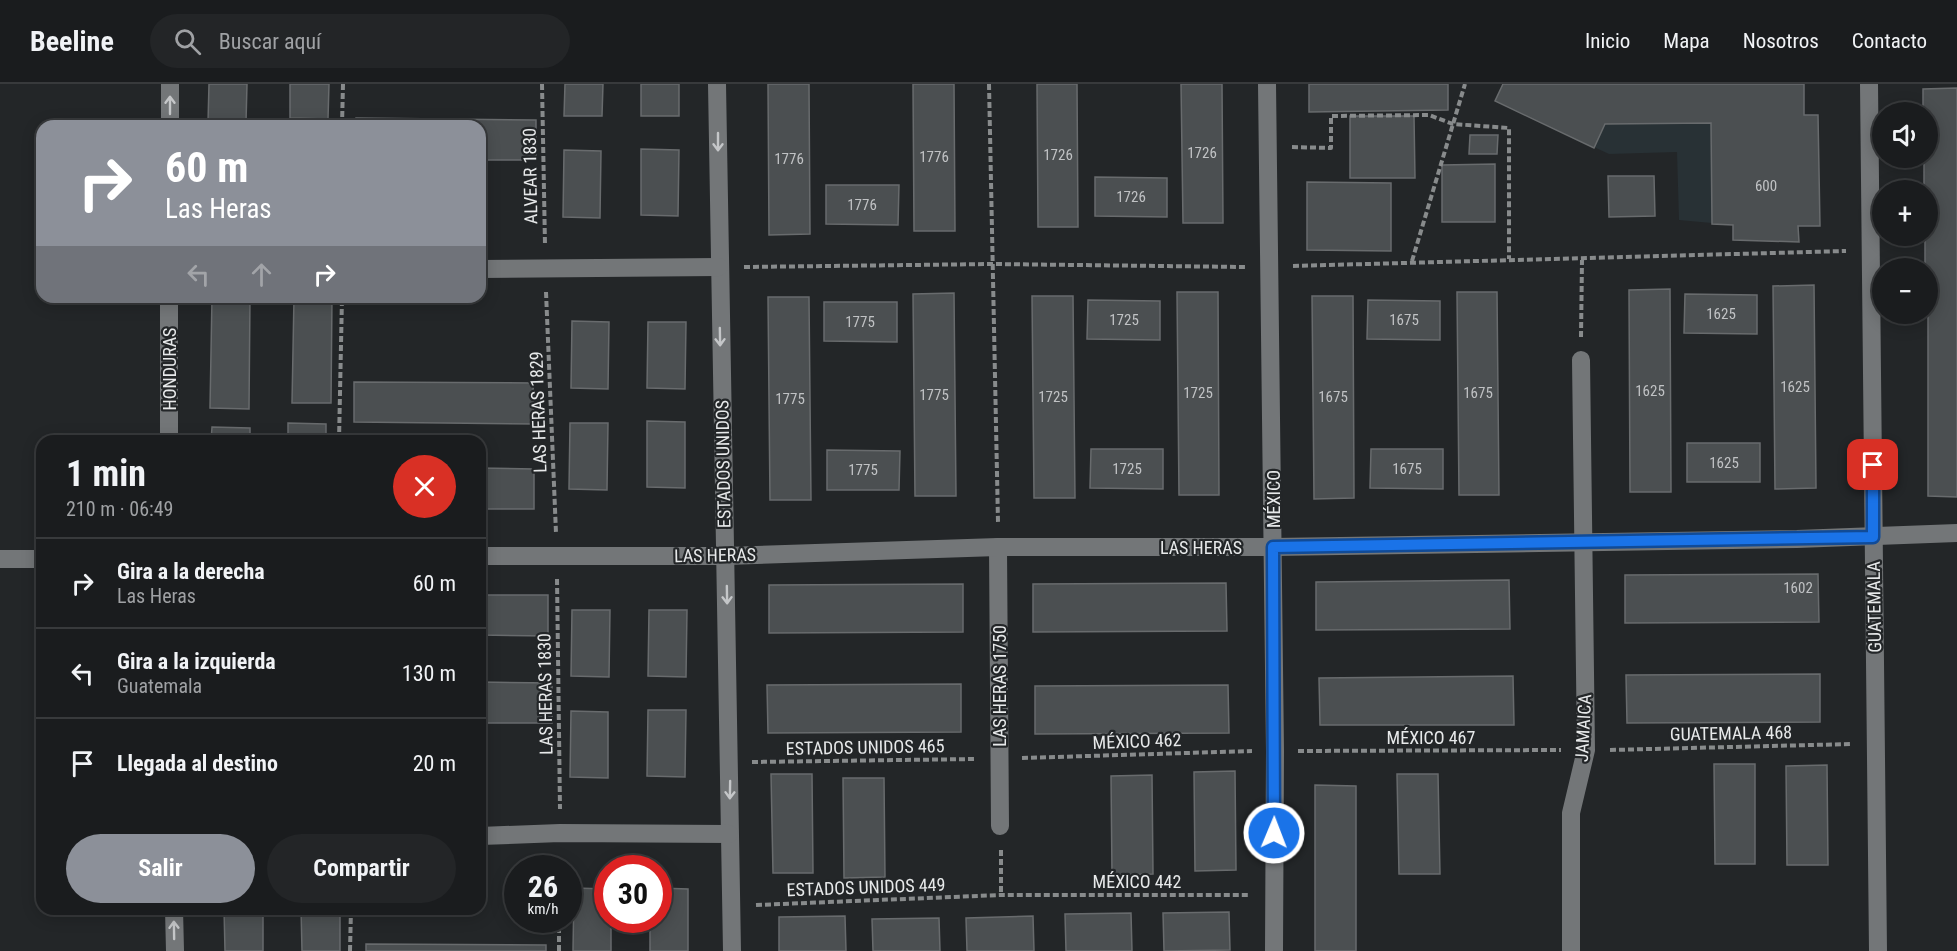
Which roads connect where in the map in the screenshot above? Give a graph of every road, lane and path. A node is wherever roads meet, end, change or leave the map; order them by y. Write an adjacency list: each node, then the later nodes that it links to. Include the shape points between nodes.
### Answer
1 (170, 84): 9 (street, one-way to 1)
2 (343, 84): 10 (path)
3 (542, 84): 17 (path, ALVEAR 1830)
4 (717, 84): 16 (street, ESTADOS UNIDOS, one-way to 16)
5 (989, 84): 27 (path)
6 (1267, 84): 12 (street, MÉXICO)
7 (1465, 84): 11 (path)
8 (1869, 84): 25 (street, GUATEMALA)
9 (170, 120)
10 (342, 120)
11 (1453, 124): 12 (path, via 1430,115 1331,116 1330,148); 13 (path, via 1509,128); 15 (path)
12 (1267, 146): 28 (street, MÉXICO)
13 (1509, 259)
14 (1582, 260): 21 (path)
15 (1412, 262)
16 (719, 267): 17 (street); 31 (street, ESTADOS UNIDOS, one-way to 31)
17 (546, 268): 18 (street); 29 (path, LAS HERAS 1829)
18 (486, 269)
19 (170, 303): 22 (street, HONDURAS)
20 (342, 303): 23 (path)
21 (1581, 360): 26 (street, JAMAICA)
22 (169, 435)
23 (339, 435)
24 (1957, 533): 25 (street, LAS HERAS)
25 (1873, 537): 26 (street, LAS HERAS); 34 (street, GUATEMALA)
26 (1584, 540): 28 (street, LAS HERAS); 35 (street, JAMAICA)
27 (998, 547): 28 (street, LAS HERAS); 31 (street, LAS HERAS); 37 (street, LAS HERAS 1750)
28 (1273, 547): 36 (street, MÉXICO)
29 (557, 555): 30 (street, LAS HERAS); 31 (street, LAS HERAS); 40 (path, LAS HERAS 1830)
30 (486, 556)
31 (726, 556): 38 (street, ESTADOS UNIDOS, one-way to 38)
32 (0, 559): 33 (street)
33 (36, 559)
34 (1876, 744): 35 (path, GUATEMALA 468); 55 (street, GUATEMALA)
35 (1586, 750): 36 (path, MÉXICO 467); 54 (street, JAMAICA, via 1571,813)
36 (1275, 751): 37 (path, MÉXICO 462); 44 (street, MÉXICO)
37 (999, 759): 38 (path, ESTADOS UNIDOS 465); 39 (street, LAS HERAS 1750)
38 (730, 762): 41 (street, ESTADOS UNIDOS, one-way to 41)
39 (1000, 826): 43 (path)
40 (560, 833): 41 (street); 42 (street)
41 (729, 834): 45 (street, ESTADOS UNIDOS)
42 (486, 836)
43 (1001, 895): 44 (path, MÉXICO 442); 45 (path, ESTADOS UNIDOS 449)
44 (1273, 895): 53 (street, MÉXICO)
45 (732, 906): 52 (street, ESTADOS UNIDOS)
46 (174, 915): 49 (street, one-way to 46)
47 (351, 915): 50 (path)
48 (559, 933): 51 (path)
49 (174, 951)
50 (350, 951)
51 (559, 951)
52 (732, 951)
53 (1274, 951)
54 (1572, 951)
55 (1878, 951)

